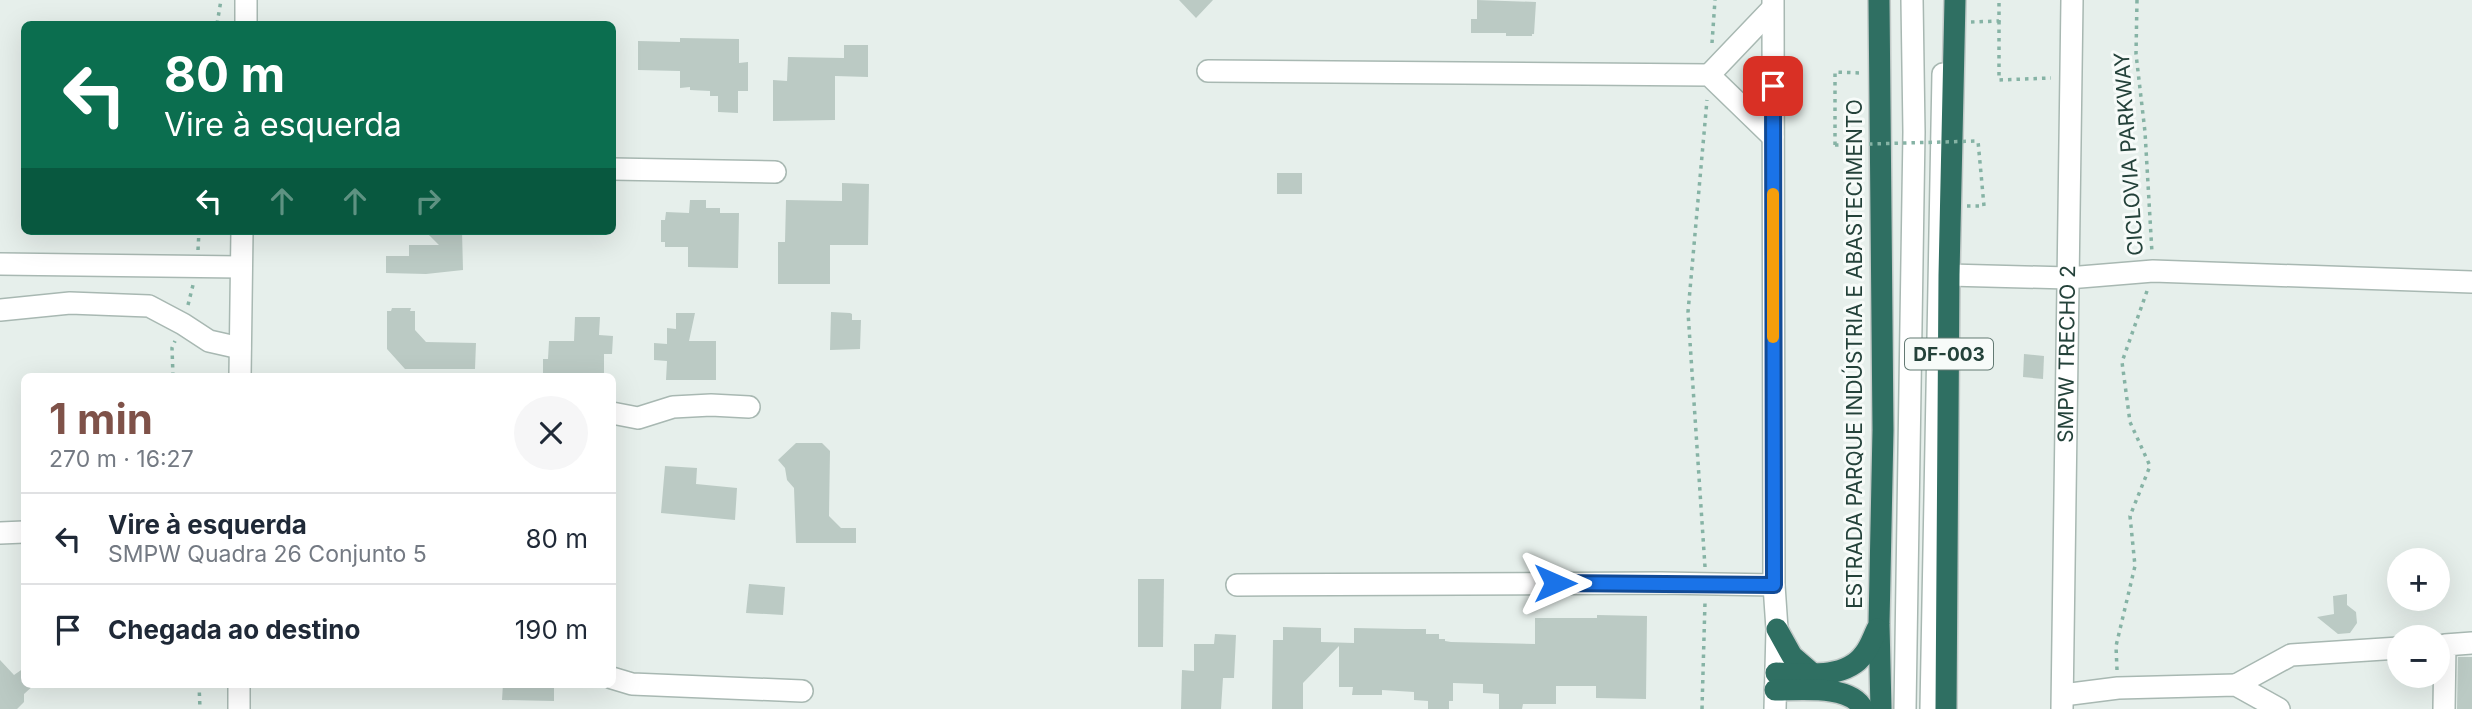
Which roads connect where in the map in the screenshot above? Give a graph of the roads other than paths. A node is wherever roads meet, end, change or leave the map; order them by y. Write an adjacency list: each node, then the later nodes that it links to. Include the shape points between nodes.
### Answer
1 (246, 0): 8 (street)
2 (1879, 0): 29 (highway, ESTRADA PARQUE INDÚSTRIA E ABASTECIMENTO / DF-003, via 1883,430)
3 (1912, 0): 45 (street)
4 (1946, 0): 46 (street)
5 (1955, 0): 17 (highway, DF-003)
6 (2072, 0): 18 (street, SMPW TRECHO 2)
7 (1773, 4): 10 (street); 11 (street)
8 (246, 21)
9 (1208, 71): 10 (street)
10 (1709, 75): 11 (street)
11 (1773, 137): 28 (street)
12 (616, 169): 13 (street)
13 (775, 172)
14 (242, 235): 16 (street)
15 (0, 264): 16 (street)
16 (240, 267): 21 (street)
17 (1949, 275): 18 (street); 47 (highway, DF-003)
18 (2068, 278): 19 (street, via 2154,271); 41 (street, SMPW TRECHO 2)
19 (2472, 282)
20 (0, 310): 21 (street, via 70,303 149,306 209,341)
21 (240, 348): 22 (street)
22 (240, 373)
23 (748, 407): 24 (street, via 673,407 638,418)
24 (616, 414)
25 (21, 532): 26 (street)
26 (0, 533)
27 (1237, 585): 28 (street)
28 (1774, 585): 30 (street)
29 (1879, 624): 35 (highway, via 1864,655); 44 (highway, ESTRADA PARQUE INDÚSTRIA E ABASTECIMENTO / DF-003)
30 (1777, 629): 35 (highway); 40 (street)
31 (2472, 643): 32 (street)
32 (2450, 644)
33 (2387, 649): 36 (street, via 2291,656)
34 (616, 679): 39 (street, via 632,684)
35 (1812, 683): 40 (highway); 40 (highway, via 1794,698); 43 (highway, via 1856,699)
36 (2236, 685): 41 (street, via 2118,688); 48 (street)
37 (239, 688): 42 (street)
38 (2443, 688): 49 (street)
39 (802, 691)
40 (1777, 695)
41 (2062, 702)
42 (239, 709)
43 (1863, 709)
44 (1881, 709)
45 (1905, 709)
46 (1931, 709)
47 (1946, 709)
48 (2279, 709)
49 (2444, 709)

